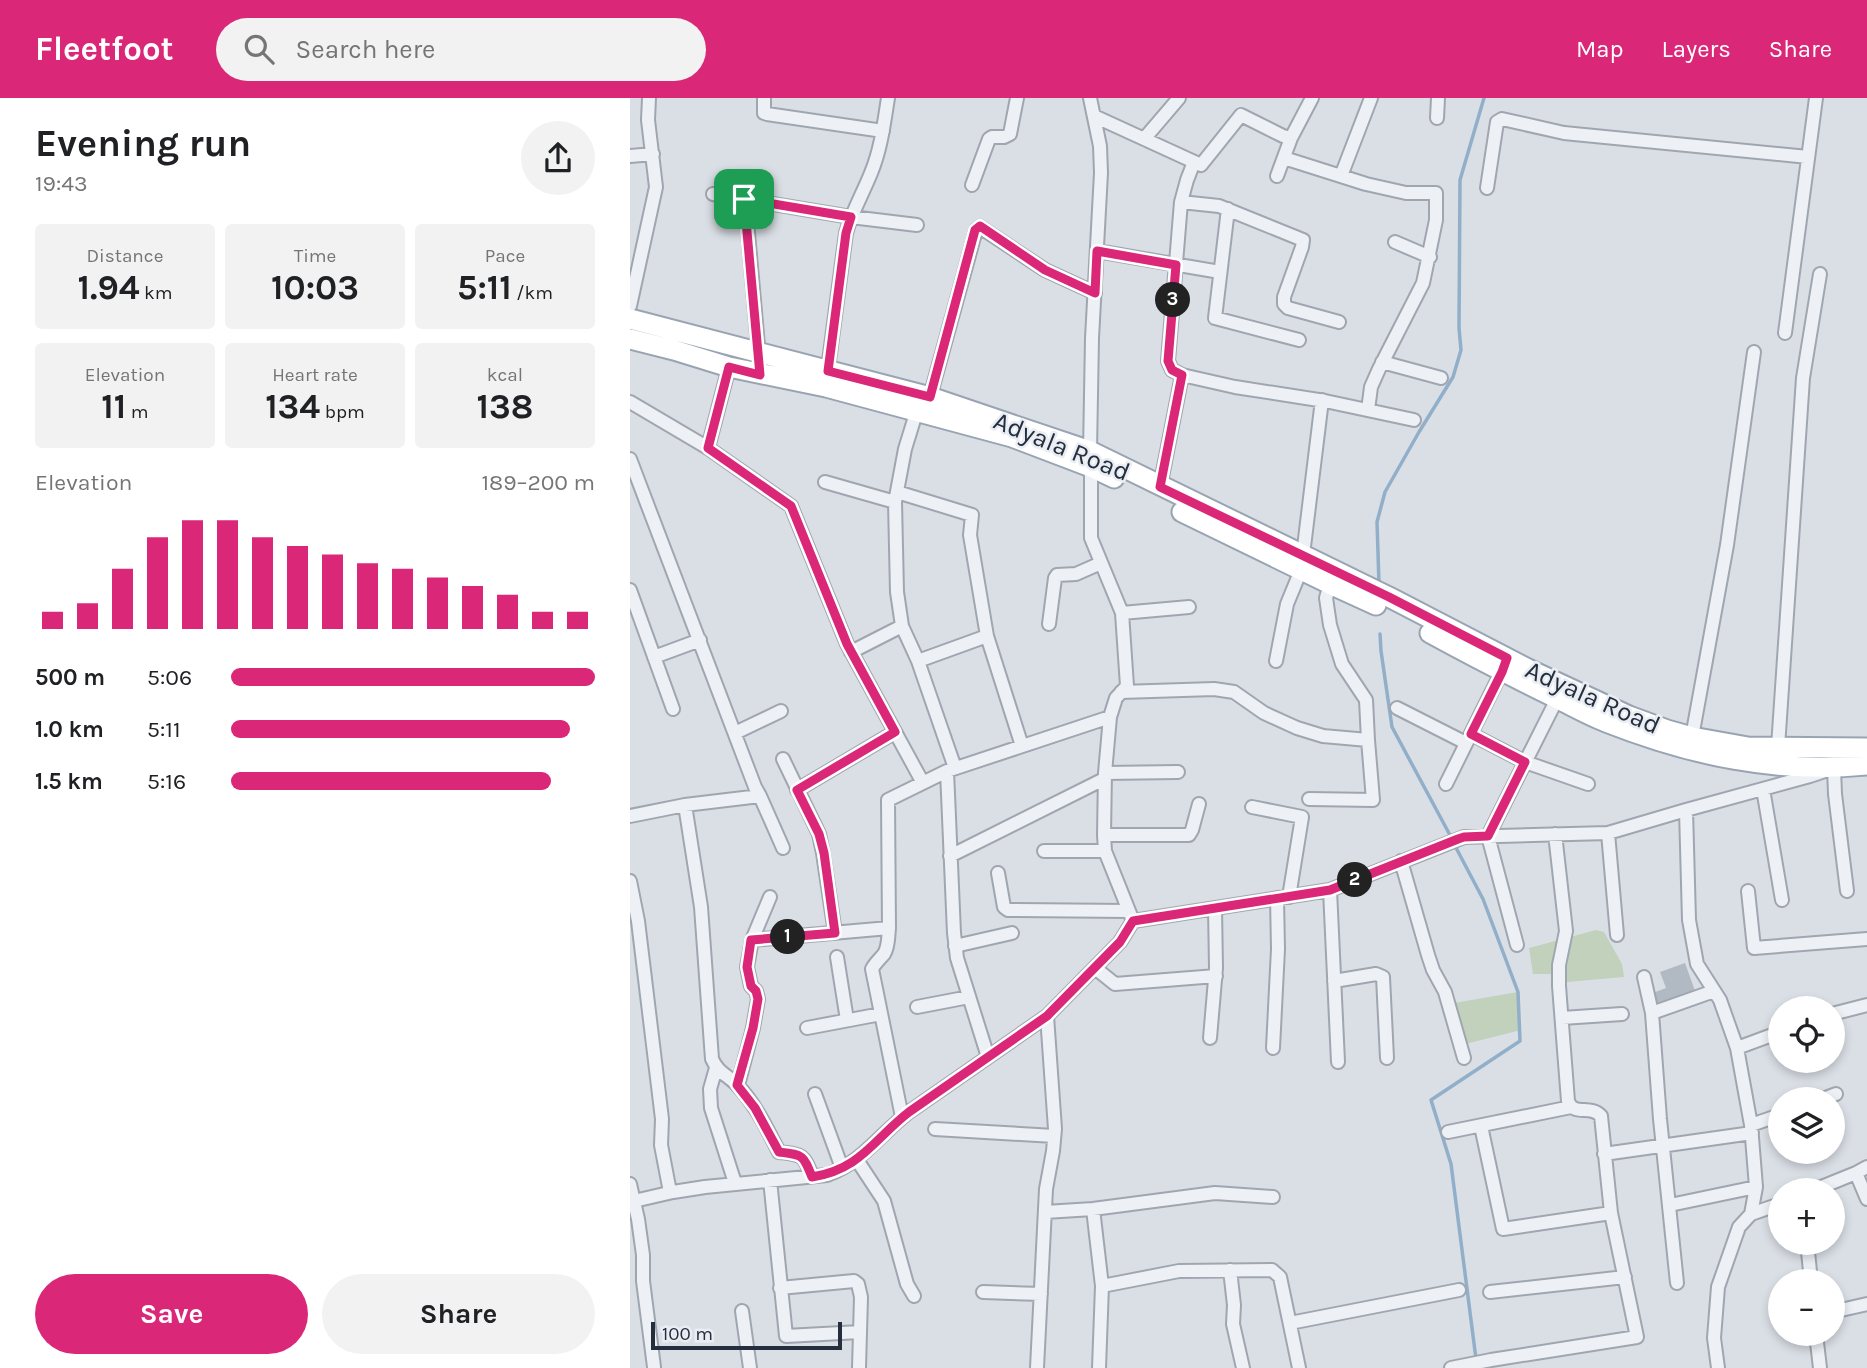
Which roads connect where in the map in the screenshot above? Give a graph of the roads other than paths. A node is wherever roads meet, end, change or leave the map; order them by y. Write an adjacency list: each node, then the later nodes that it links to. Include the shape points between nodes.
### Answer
1 (649, 98): 16 (street)
2 (764, 98): 13 (street, via 764,113)
3 (888, 98): 13 (street)
4 (1017, 98): 23 (street, via 1010,135 989,139)
5 (1090, 98): 11 (street)
6 (1179, 98): 15 (street)
7 (1312, 98): 14 (street)
8 (1371, 98): 22 (street)
9 (1438, 98): 12 (street)
10 (1816, 98): 18 (street)
11 (1094, 116): 15 (street); 32 (street, via 1100,146)
12 (1437, 118)
13 (883, 131): 29 (street, via 872,171)
14 (1291, 138): 19 (street); 20 (street, via 1241,115 1203,164)
15 (1144, 139): 20 (street)
16 (653, 154): 17 (street); 38 (street, via 656,187)
17 (630, 156)
18 (1808, 157): 24 (street, via 1564,132 1502,119 1497,122); 41 (street)
19 (1284, 158): 21 (street); 22 (street)
20 (1195, 162): 27 (street)
21 (1278, 176)
22 (1341, 176): 33 (street, via 1406,193 1437,193)
23 (972, 185)
24 (1487, 188)
25 (713, 194): 26 (street)
26 (744, 199): 29 (street); 45 (street)
27 (1181, 202): 28 (street); 34 (street)
28 (1228, 209): 35 (street); 40 (street, via 1303,240 1284,304)
29 (851, 217): 30 (street); 51 (street)
30 (917, 225)
31 (1395, 242): 33 (street)
32 (1097, 251): 34 (street); 37 (street)
33 (1430, 257): 46 (street, via 1423,283)
34 (1176, 265): 35 (street); 49 (street, via 1168,361 1172,370)
35 (1220, 272): 43 (street, via 1215,318)
36 (1820, 274): 90 (street, via 1803,378)
37 (1095, 293): 54 (street, via 1045,270 980,226 975,230); 59 (street)
38 (630, 306)
39 (630, 319): 45 (main road)
40 (1339, 322)
41 (1785, 333)
42 (630, 339): 47 (main road)
43 (1299, 340)
44 (1754, 352): 86 (street, via 1727,545)
45 (758, 353): 48 (street); 51 (main road)
46 (1382, 362): 50 (street); 55 (street, via 1371,387)
47 (729, 367): 48 (main road); 57 (street)
48 (760, 375): 51 (main road)
49 (1182, 375): 52 (street); 61 (street)
50 (1441, 378)
51 (827, 379): 54 (main road)
52 (1322, 400): 55 (street); 64 (street)
53 (630, 402): 57 (street)
54 (924, 404): 59 (main road, via 948,421); 62 (street, via 905,449)
55 (1368, 410): 56 (street)
56 (1415, 421)
57 (708, 448): 73 (street, via 791,506)
58 (630, 459): 72 (street)
59 (1091, 459): 61 (main road, Adyala Road); 63 (street, via 1091,538); 64 (main road)
60 (825, 482): 62 (street)
61 (1160, 487): 64 (main road, Adyala Road)
62 (896, 497): 70 (street); 71 (street, via 972,515 970,535)
63 (1101, 563): 68 (street); 69 (street, via 1076,574 1057,575)
64 (1302, 563): 65 (main road); 76 (street, via 1287,604); 77 (main road, Adyala Road)
65 (1330, 584): 77 (main road); 88 (street, via 1326,598 1330,625 1342,664 1366,700)
66 (630, 590): 74 (street)
67 (1189, 607): 68 (street)
68 (1122, 613): 78 (street, via 1127,685)
69 (1049, 624)
70 (902, 626): 73 (street); 75 (street)
71 (987, 636): 75 (street); 89 (street)
72 (700, 640): 74 (street); 85 (street)
73 (851, 652): 84 (street)
74 (654, 657): 81 (street)
75 (918, 661): 96 (street)
76 (1276, 662)
77 (1505, 665): 79 (main road); 87 (street)
78 (1121, 692): 83 (street); 88 (street, via 1234,692 1297,728 1323,736)
79 (1561, 692): 86 (main road, Adyala Road); 93 (street); 95 (main road, via 1604,722 1661,742 1720,758)
80 (1397, 708): 87 (street)
81 (673, 709)
82 (781, 710): 85 (street)
83 (1110, 717): 89 (street); 98 (street)
84 (895, 732): 99 (street); 103 (street)
85 (734, 733): 104 (street)
86 (1692, 737): 90 (main road, Adyala Road)
87 (1468, 739): 93 (street); 100 (street)
88 (1368, 740): 105 (street, via 1373,800)
89 (1022, 746): 96 (street)
90 (1778, 747): 91 (main road, Adyala Road)
91 (1867, 748)
92 (783, 759): 103 (street)
93 (1525, 762): 101 (street); 114 (street)
94 (1867, 765): 95 (main road)
95 (1834, 768): 102 (street); 124 (street)
96 (951, 770): 99 (street); 118 (street)
97 (1178, 772): 98 (street)
98 (1105, 776): 113 (street); 118 (street)
99 (923, 783): 130 (street, via 888,800)
100 (1446, 784)
101 (1588, 784)
102 (1763, 789): 109 (street); 127 (street)
103 (797, 790): 131 (street, via 819,834)
104 (760, 796): 107 (street); 115 (street)
105 (1309, 799)
106 (1199, 804): 113 (street, via 1189,835)
107 (685, 805): 110 (street); 163 (street, via 701,907)
108 (1252, 807): 126 (street, via 1302,817)
109 (1685, 810): 111 (street); 143 (street, via 1689,920 1697,964)
110 (630, 816)
111 (1608, 832): 112 (street); 133 (street)
112 (1555, 834): 114 (street); 152 (street, via 1566,931 1559,965)
113 (1104, 835): 117 (street)
114 (1488, 836): 119 (street, via 1464,837); 136 (street)
115 (783, 848)
116 (1044, 851): 117 (street)
117 (1105, 851): 129 (street)
118 (950, 856): 137 (street)
119 (1401, 861): 122 (street); 161 (street)
120 (998, 873): 129 (street, via 1008,910)
121 (630, 881): 185 (street)
122 (1330, 890): 126 (street); 142 (street)
123 (1748, 891): 134 (street, via 1754,948)
124 (1847, 891)
125 (770, 897): 135 (street)
126 (1283, 897): 128 (street); 157 (street)
127 (1782, 900)
128 (1215, 908): 129 (street); 140 (street)
129 (1131, 916): 139 (street, via 1120,942)
130 (889, 928): 131 (street); 149 (street, via 887,947 872,968)
131 (835, 933): 135 (street)
132 (1012, 933): 137 (street)
133 (1617, 935)
134 (1867, 939)
135 (751, 940): 164 (street, via 747,967 758,999)
136 (1517, 945)
137 (955, 946): 144 (street)
138 (837, 957): 153 (street)
139 (1095, 968): 140 (street, via 1115,984); 151 (street)
140 (1216, 976): 156 (street)
141 (1644, 977): 148 (street)
142 (1334, 981): 160 (street, via 1382,977); 162 (street)
143 (1714, 991): 148 (street); 158 (street)
144 (969, 998): 146 (street); 159 (street)
145 (1867, 1005): 147 (street)
146 (917, 1007)
147 (1845, 1011)
148 (1652, 1013): 174 (street)
149 (881, 1014): 153 (street); 167 (street)
150 (1622, 1014): 152 (street)
151 (1047, 1016): 159 (street); 173 (street)
152 (1562, 1018): 166 (street)
153 (847, 1020): 154 (street)
154 (807, 1028)
155 (1768, 1036): 158 (street)
156 (1210, 1038)
157 (1273, 1048)
158 (1737, 1048): 171 (street)
159 (988, 1057): 167 (street)
160 (1387, 1058)
161 (1464, 1058)
162 (1338, 1062)
163 (716, 1068): 164 (street); 182 (street, via 711,1108)
164 (737, 1085): 179 (street, via 779,1152 800,1155)
165 (815, 1094): 177 (street)
166 (1570, 1107): 169 (street); 175 (street, via 1601,1115)
167 (902, 1117): 176 (street)
168 (1768, 1121): 171 (street)
169 (1481, 1126): 172 (street); 193 (street, via 1503,1229)
170 (935, 1129): 173 (street)
171 (1752, 1129): 174 (street); 184 (street)
172 (1448, 1132)
173 (1054, 1136): 192 (street)
174 (1663, 1147): 175 (street); 189 (street)
175 (1604, 1154): 193 (street)
176 (856, 1160): 177 (street); 205 (street, via 884,1201)
177 (842, 1168): 179 (street)
178 (1862, 1170): 180 (street); 187 (street)
179 (812, 1177): 181 (street)
180 (1843, 1178)
181 (770, 1180): 182 (street); 200 (street)
182 (735, 1183): 185 (street)
183 (630, 1184): 188 (street)
184 (1756, 1187): 189 (street); 194 (street)
185 (670, 1192): 188 (street)
186 (1273, 1197): 191 (street, via 1215,1193)
187 (1867, 1199)
188 (634, 1201): 197 (street, via 643,1255)
189 (1670, 1205): 198 (street)
190 (1768, 1208): 194 (street)
191 (1093, 1209): 192 (street); 199 (street)
192 (1045, 1212): 204 (street)
193 (1611, 1213): 196 (street)
194 (1751, 1214): 220 (street, via 1739,1227 1718,1287 1714,1338)
195 (1230, 1270): 199 (street, via 1179,1271); 209 (street, via 1277,1272); 217 (street, via 1233,1324)
196 (1625, 1277): 203 (street); 219 (street, via 1637,1338)
197 (636, 1281): 212 (street)
198 (1677, 1283)
199 (1101, 1286): 216 (street)
200 (780, 1288): 210 (street, via 786,1336); 210 (street, via 854,1281 861,1297)
201 (1459, 1290): 209 (street)
202 (982, 1292): 204 (street)
203 (1490, 1292)
204 (1041, 1294): 215 (street)
205 (914, 1296)
206 (1867, 1304): 207 (street)
207 (1845, 1309)
208 (742, 1311): 213 (street)
209 (1290, 1324): 218 (street)
210 (860, 1332): 214 (street)
211 (1817, 1346): 221 (street)
212 (654, 1367)
213 (750, 1368)
214 (859, 1368)
215 (1037, 1368)
216 (1099, 1368)
217 (1243, 1368)
218 (1299, 1368)
219 (1451, 1368)
220 (1718, 1368)
221 (1820, 1368)

